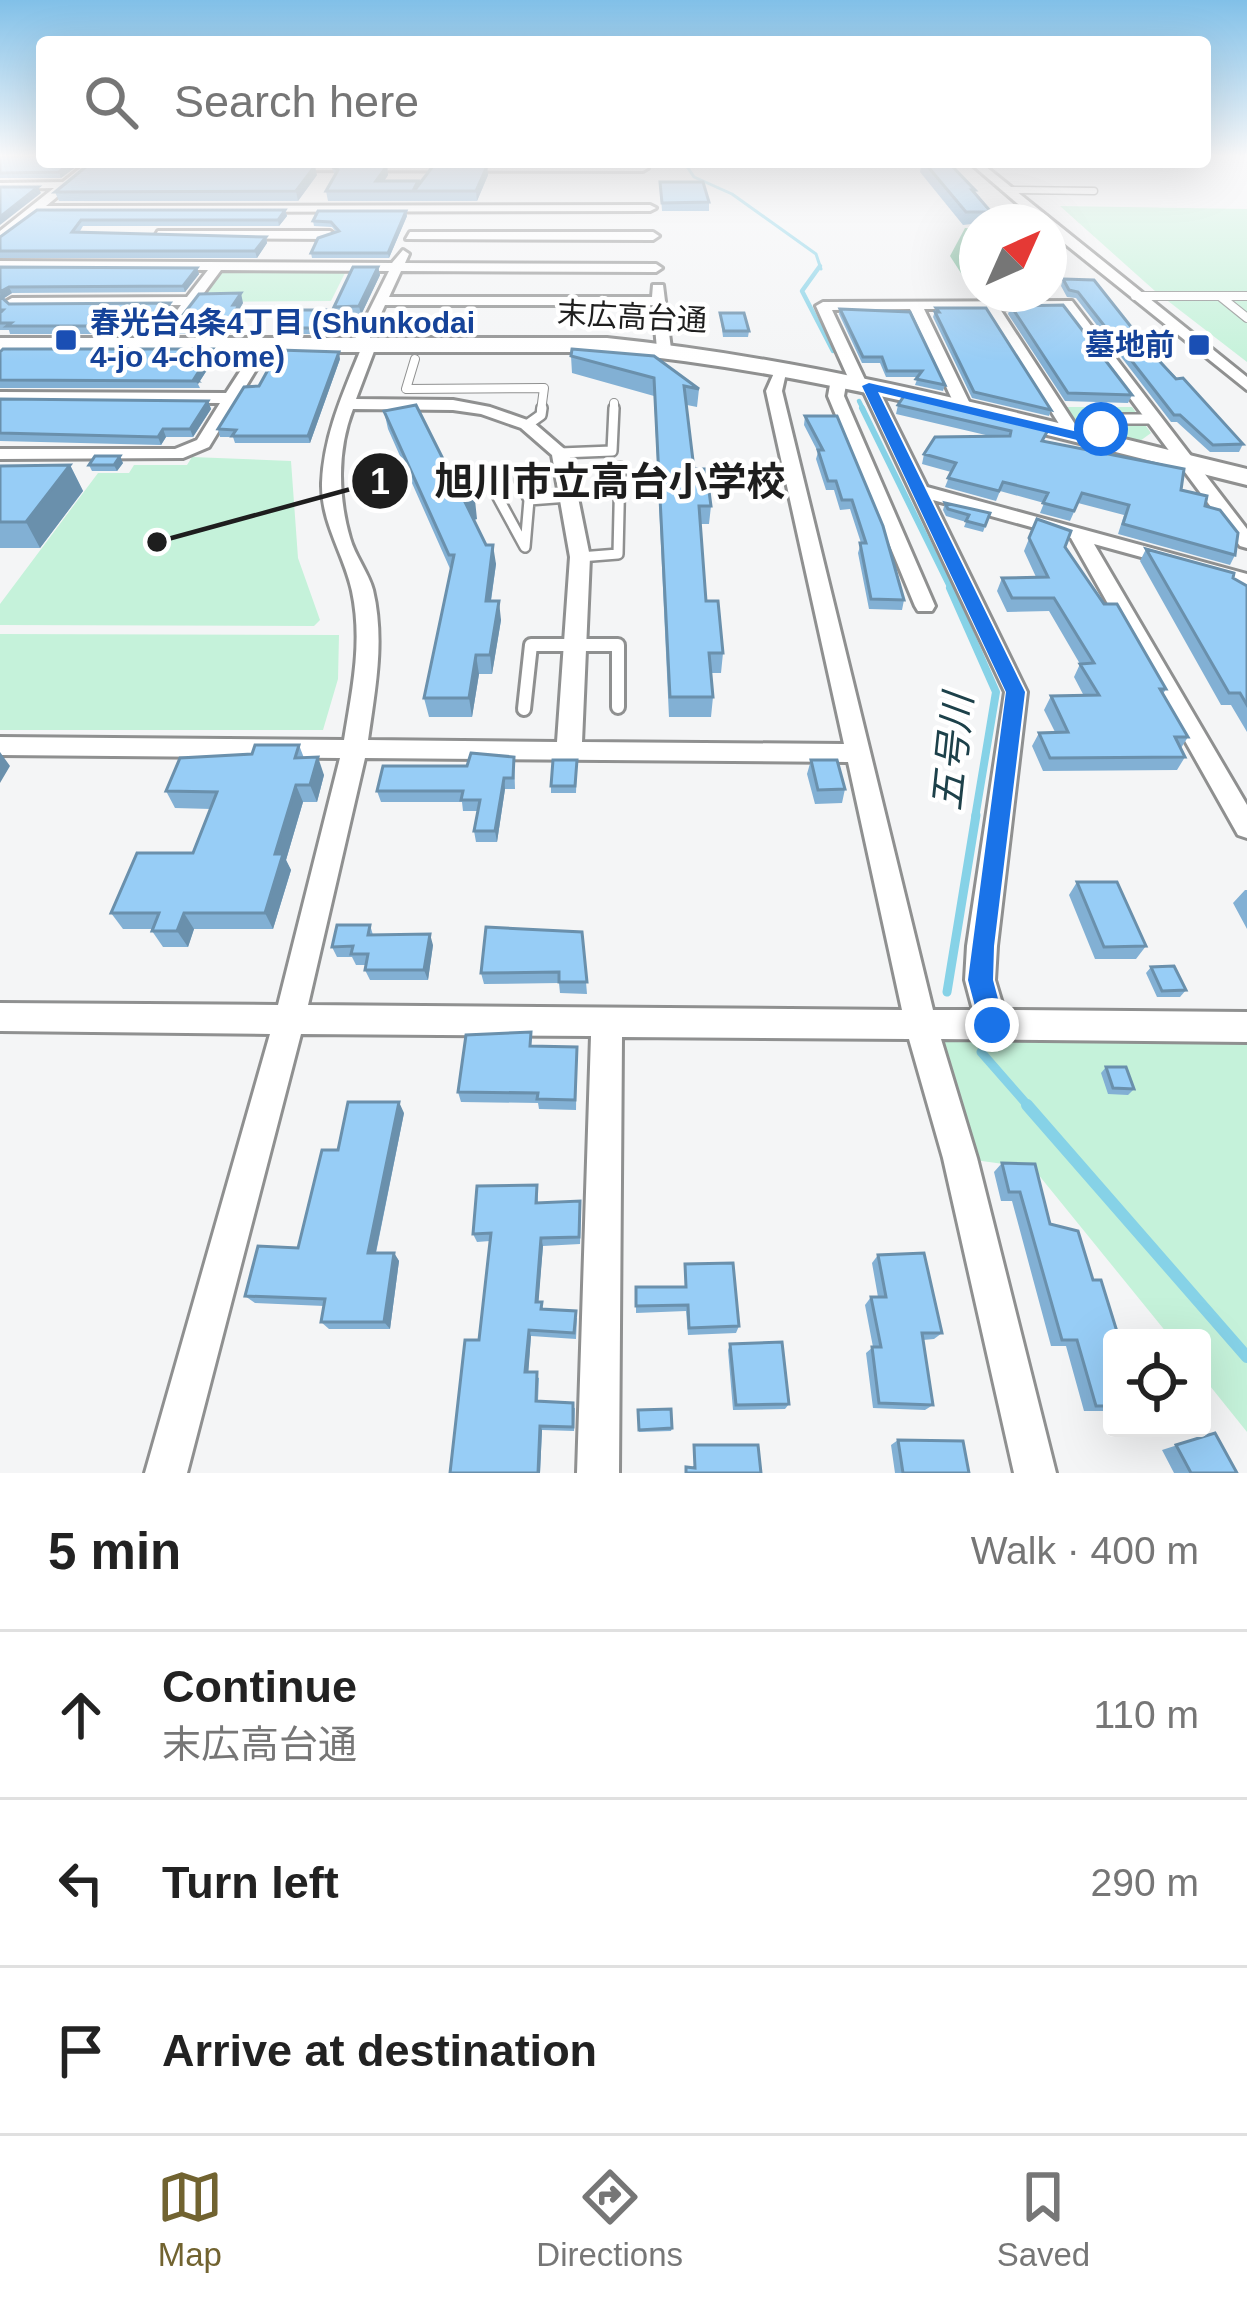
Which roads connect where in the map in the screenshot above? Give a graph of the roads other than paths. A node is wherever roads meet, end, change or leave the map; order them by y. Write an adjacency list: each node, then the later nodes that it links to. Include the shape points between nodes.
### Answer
1 (336, 225): 5 (street)
2 (416, 225): 6 (street)
3 (652, 225): 7 (street)
4 (150, 235): 5 (street)
5 (330, 236): 13 (street)
6 (410, 236): 7 (street); 14 (street)
7 (653, 236): 15 (street)
8 (1067, 239): 18 (street)
9 (67, 250): 11 (street)
10 (0, 265): 11 (street)
11 (51, 265): 12 (street); 16 (street)
12 (217, 266): 13 (street); 21 (street)
13 (314, 266): 14 (street)
14 (397, 266): 15 (street); 23 (street)
15 (656, 268): 22 (street)
16 (38, 277)
17 (25, 290): 27 (street)
18 (1134, 296): 19 (lane); 38 (street)
19 (1220, 296): 20 (lane); 29 (lane)
20 (1247, 296)
21 (191, 301): 27 (street); 31 (street)
22 (659, 301): 23 (street); 34 (street)
23 (382, 302): 33 (street)
24 (1067, 304): 44 (street)
25 (915, 305): 26 (street); 37 (street, via 823,306); 43 (street)
26 (959, 305)
27 (6, 307)
28 (995, 312): 46 (street)
29 (1247, 318)
30 (0, 345): 31 (street, 末広高台通)
31 (158, 345): 32 (street, 末広高台通)
32 (264, 345): 33 (street, 末広高台通); 40 (street)
33 (364, 345): 34 (street, 末広高台通); 42 (street)
34 (664, 349): 36 (street, 末広高台通)
35 (415, 359): 45 (lane, via 406,388 544,388 541,415)
36 (783, 367): 37 (street, 末広高台通); 69 (street, via 773,391)
37 (856, 383): 43 (street, 末広高台通); 55 (street); 62 (street, via 836,396)
38 (1247, 385)
39 (0, 397): 40 (street)
40 (231, 398): 49 (street, via 203,443 177,454)
41 (614, 403): 48 (lane, via 612,451)
42 (348, 404): 45 (street, via 453,405); 67 (street, via 331,487 341,541 362,588 370,648)
43 (965, 410): 46 (street, 末広高台通)
44 (1154, 419): 47 (lane, via 1106,419); 50 (street)
45 (527, 425): 48 (street)
46 (1074, 435): 47 (street, 末広高台通)
47 (1102, 442): 50 (street, 末広高台通)
48 (560, 453): 56 (street)
49 (0, 454)
50 (1184, 462): 53 (street, 末広高台通); 59 (street)
51 (620, 467): 60 (lane, via 618,554)
52 (516, 472): 57 (lane)
53 (1247, 477)
54 (488, 479): 57 (lane, via 526,547)
55 (917, 490): 58 (street); 75 (street, via 1016,692 981,963)
56 (569, 497): 57 (lane); 60 (street)
57 (529, 500)
58 (1078, 534): 61 (street); 70 (street)
59 (1247, 542)
60 (580, 557): 63 (street)
61 (1247, 580)
62 (925, 606)
63 (575, 645): 64 (lane, via 618,645); 65 (lane, via 531,645); 68 (street)
64 (618, 707)
65 (524, 709)
66 (0, 746): 67 (street)
67 (355, 748): 68 (street); 72 (street)
68 (569, 750): 69 (street)
69 (860, 753): 74 (street)
70 (1247, 828)
71 (0, 1017): 72 (street)
72 (290, 1018): 73 (street); 77 (street)
73 (607, 1019): 74 (street); 78 (street)
74 (921, 1025): 75 (street); 79 (street)
75 (992, 1025): 76 (street)
76 (1247, 1027)
77 (166, 1473)
78 (598, 1473)
79 (1036, 1473)

